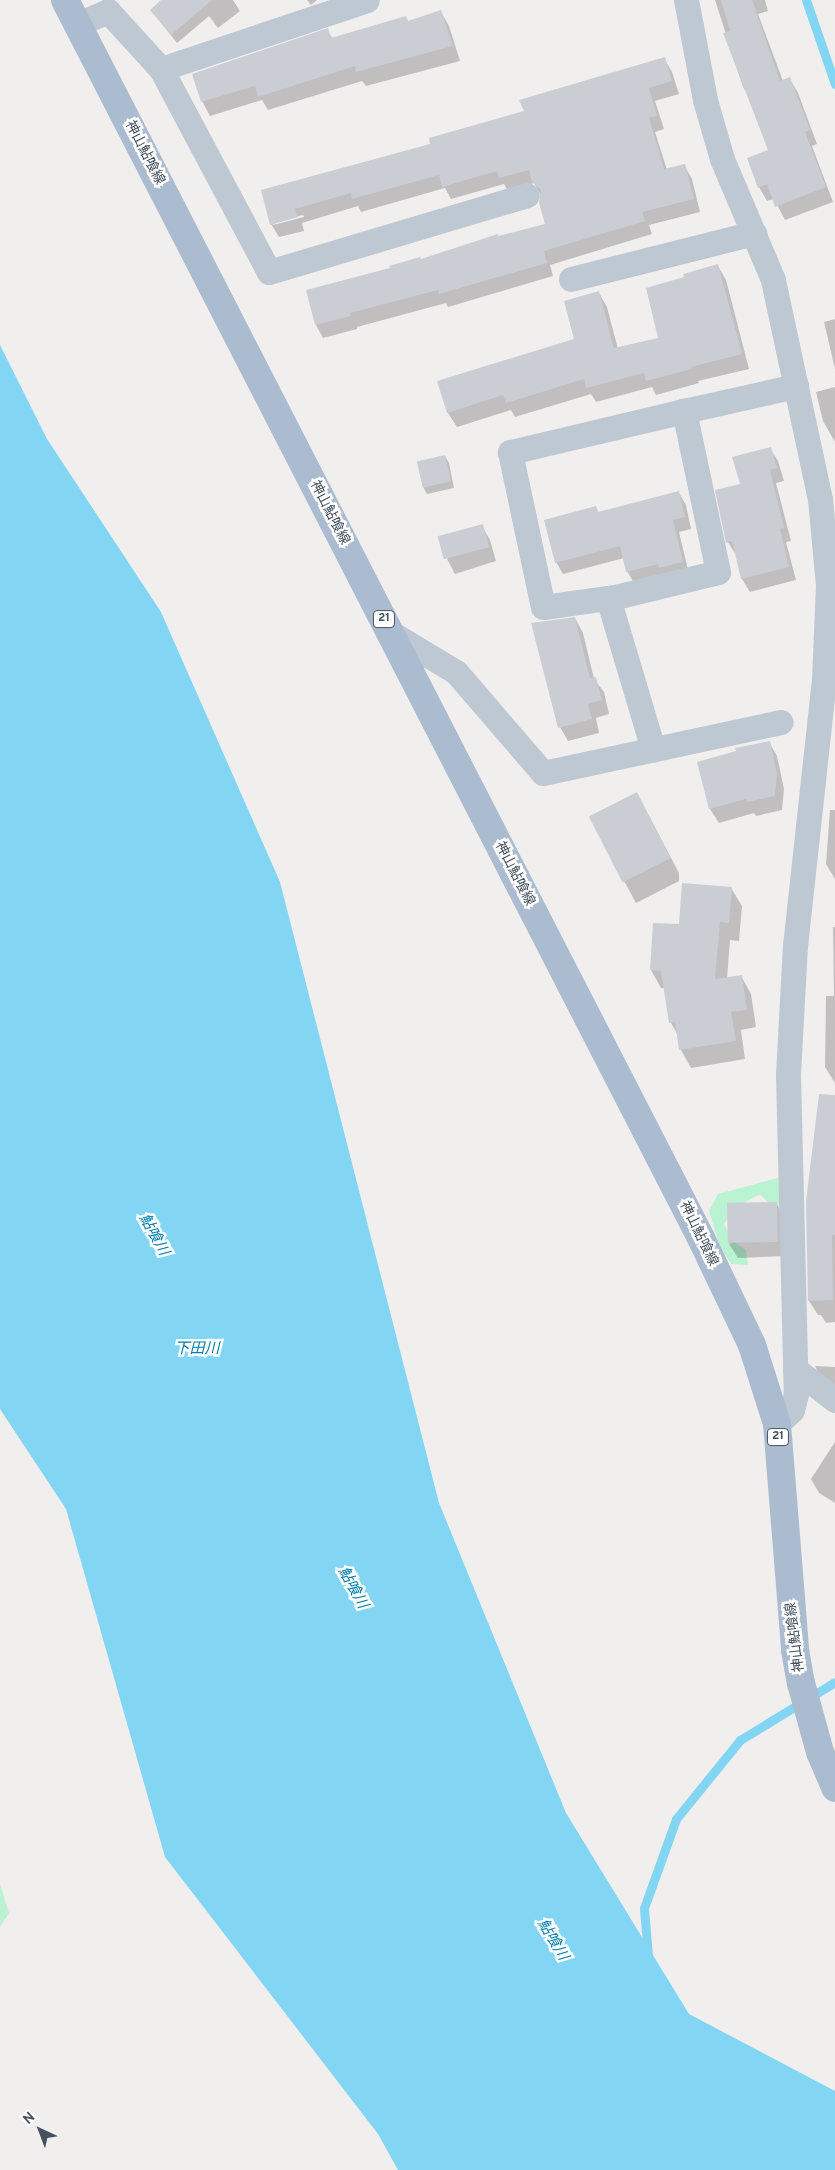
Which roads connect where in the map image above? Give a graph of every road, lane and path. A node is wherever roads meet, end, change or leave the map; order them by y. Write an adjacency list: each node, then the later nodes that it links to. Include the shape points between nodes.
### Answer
1 (66, 0): 5 (main road, 神山鮎喰線 / 21)
2 (367, 0): 6 (street)
3 (686, 0): 8 (street, via 705,100 722,159)
4 (106, 6): 5 (street); 6 (street)
5 (78, 24): 13 (main road, 神山鮎喰線 / 21)
6 (161, 69): 7 (street, via 268,272)
7 (527, 195)
8 (754, 233): 9 (street); 10 (street, via 774,280)
9 (570, 279)
10 (796, 386): 11 (street); 16 (street, via 820,499 828,585 824,679 795,945 789,1066)
11 (684, 411): 12 (street, via 718,572); 12 (street, via 510,452 543,607)
12 (608, 598): 15 (street)
13 (391, 633): 15 (street, via 456,672 543,773); 18 (main road, 神山鮎喰線 / 21, via 701,1238 752,1345)
14 (781, 722): 15 (street)
15 (653, 749)
16 (795, 1369): 17 (street); 18 (street, via 796,1394 792,1410)
17 (835, 1400)
18 (777, 1424): 19 (main road, 神山鮎喰線 / 21, via 795,1650 809,1717)
19 (835, 1788)

